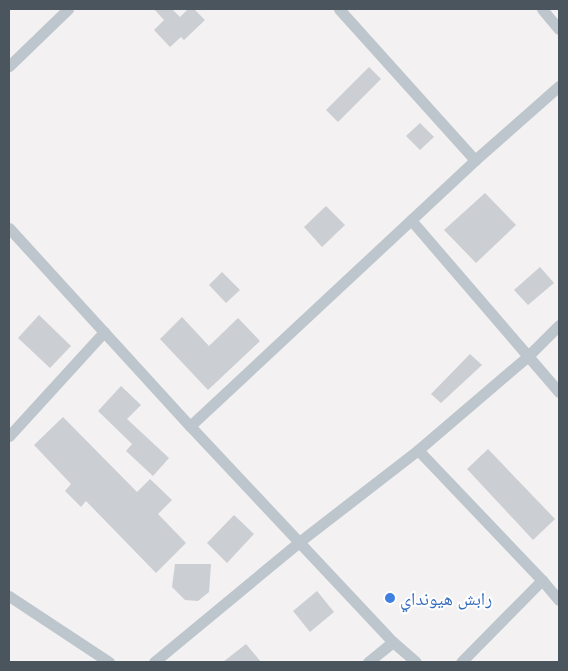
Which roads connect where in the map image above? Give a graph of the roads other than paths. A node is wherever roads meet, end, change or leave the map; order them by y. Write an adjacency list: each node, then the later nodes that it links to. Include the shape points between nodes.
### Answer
1 (68, 9): 5 (street)
2 (339, 9): 7 (street)
3 (542, 9): 4 (street)
4 (559, 29)
5 (9, 66)
6 (559, 86): 7 (street)
7 (475, 160): 8 (street)
8 (411, 220): 12 (street); 14 (street)
9 (9, 228): 11 (street)
10 (559, 325): 12 (street)
11 (104, 332): 14 (street); 15 (street)
12 (528, 356): 13 (street); 16 (street)
13 (559, 392)
14 (190, 426): 17 (street)
15 (9, 436)
16 (418, 450): 17 (street); 18 (street)
17 (298, 542): 21 (street); 23 (street)
18 (542, 580): 20 (street); 26 (street)
19 (9, 596): 22 (street)
20 (559, 600)
21 (394, 642): 24 (street); 25 (street)
22 (109, 662)
23 (154, 662)
24 (368, 662)
25 (416, 662)
26 (461, 662)

